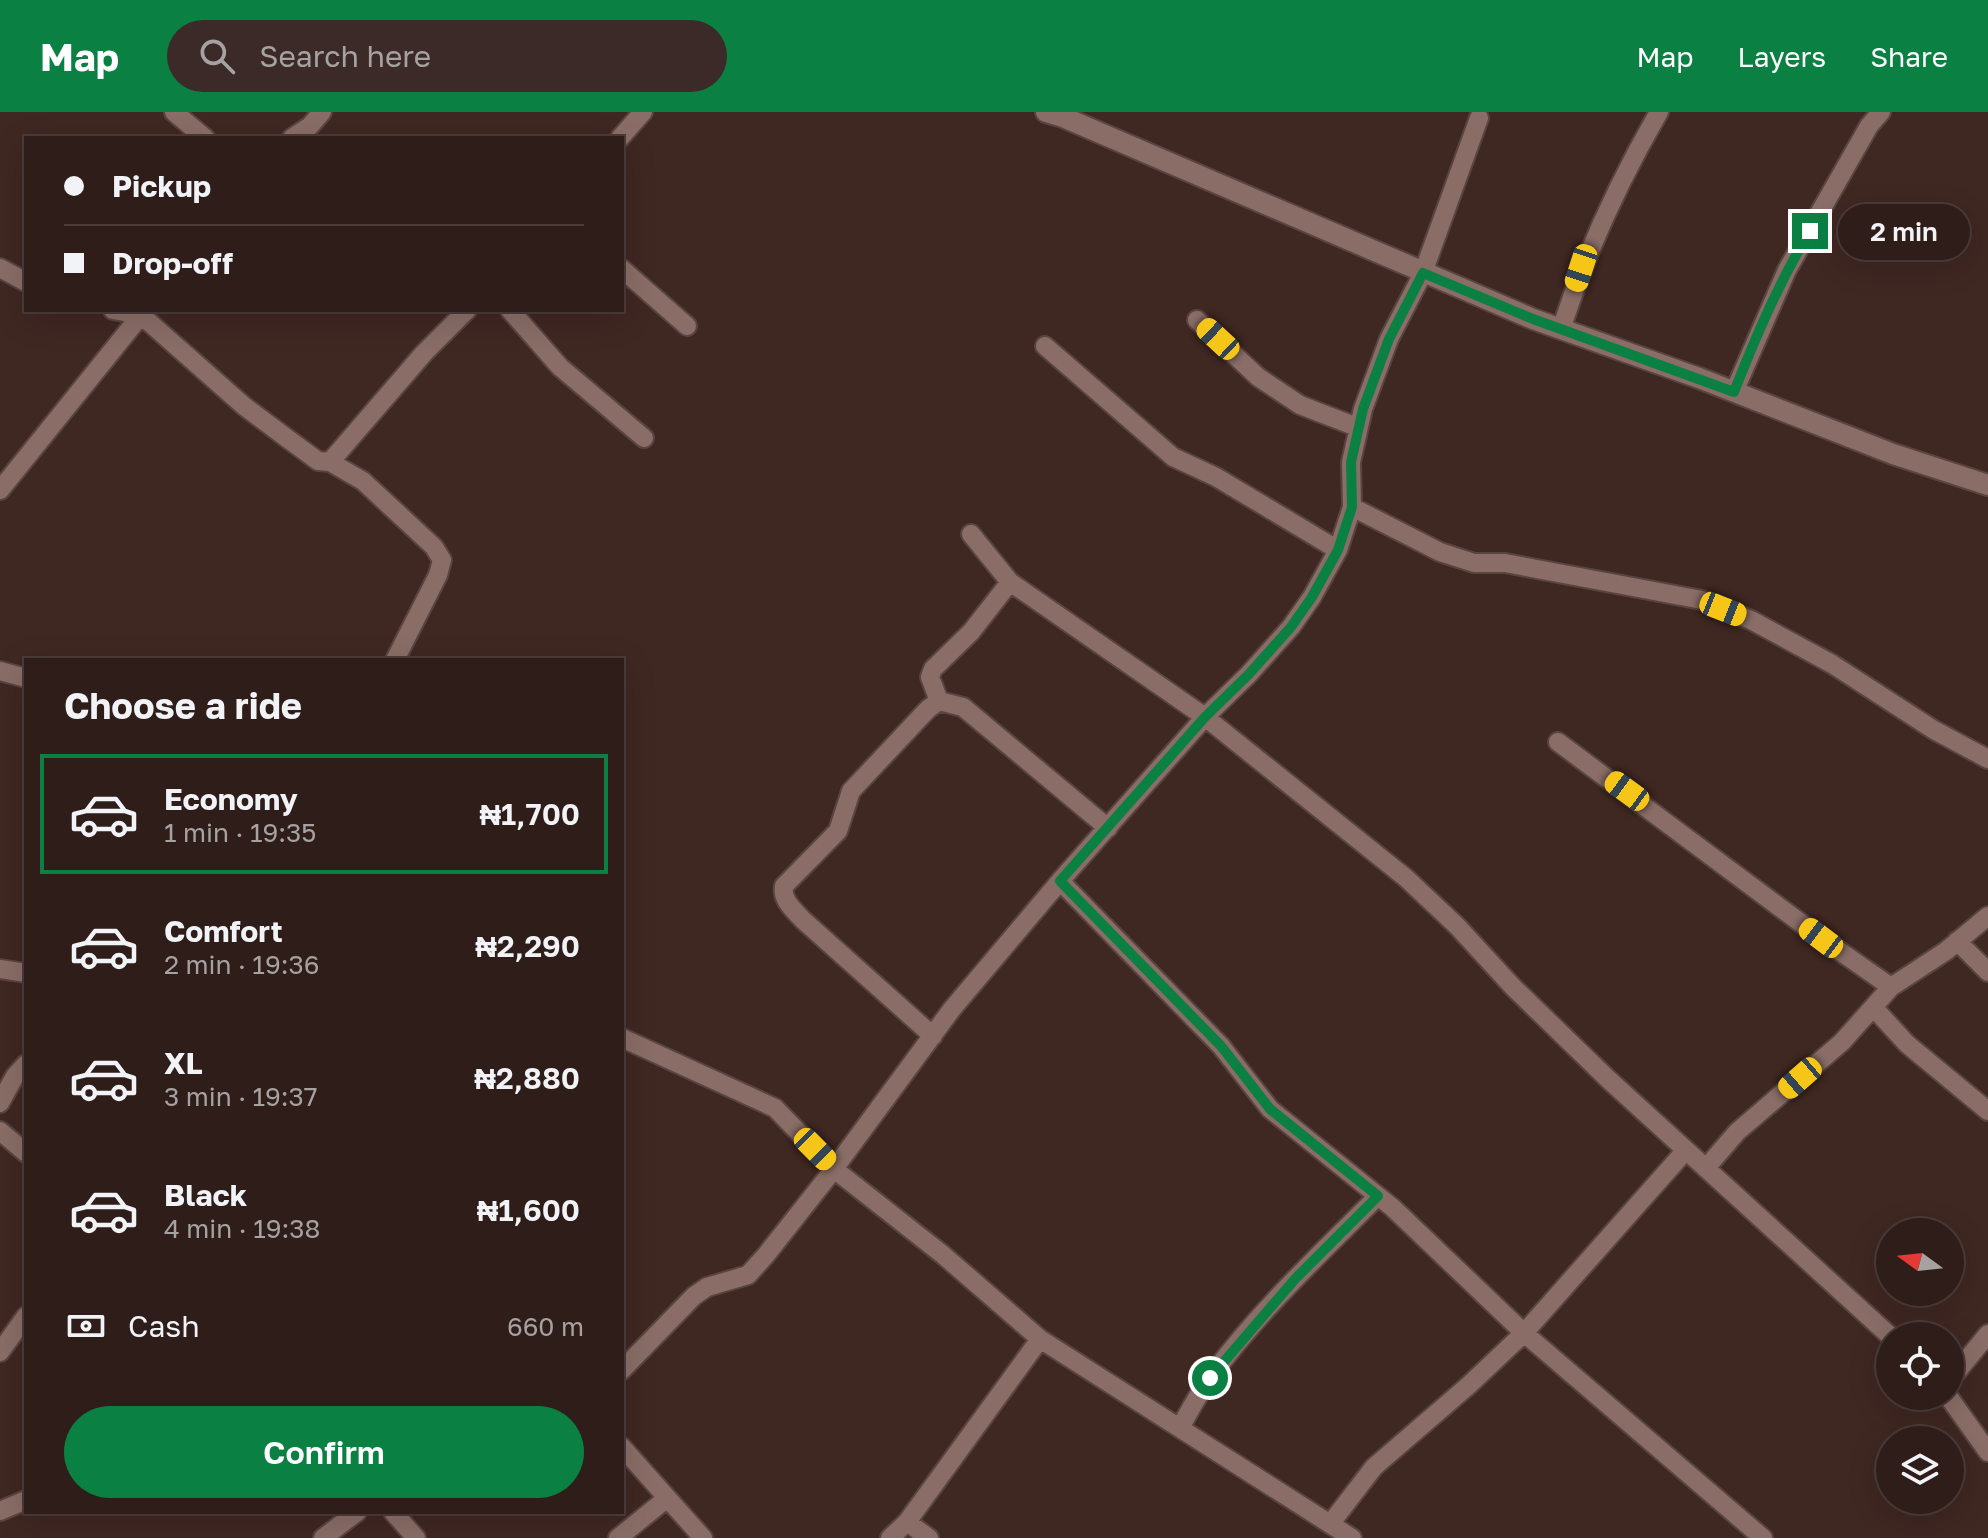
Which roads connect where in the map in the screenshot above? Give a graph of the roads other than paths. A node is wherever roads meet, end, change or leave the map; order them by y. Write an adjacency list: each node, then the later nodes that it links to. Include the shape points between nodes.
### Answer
1 (174, 112): 8 (street)
2 (322, 112): 9 (street)
3 (643, 112): 10 (street)
4 (1046, 112): 13 (street)
5 (1659, 112): 20 (street, via 1581,268)
6 (1881, 112): 22 (street, via 1787,270)
7 (1478, 114): 13 (street)
8 (203, 136)
9 (295, 136)
10 (622, 136)
11 (0, 268): 14 (street)
12 (624, 271): 19 (street)
13 (1423, 273): 20 (street); 23 (street, via 1389,339)
14 (24, 281)
15 (143, 312): 25 (street, via 244,406 318,461); 27 (street)
16 (465, 312): 25 (street)
17 (512, 312): 24 (street, via 560,367)
18 (1197, 320): 23 (street, via 1258,377 1300,405)
19 (687, 326)
20 (1561, 329): 22 (street)
21 (1045, 346): 30 (street, via 1173,457)
22 (1734, 392): 26 (street)
23 (1357, 427): 28 (street)
24 (644, 438)
25 (330, 462): 32 (street, via 363,481 442,560)
26 (1988, 485)
27 (0, 490)
28 (1352, 507): 30 (street); 38 (street, via 1440,552 1474,563 1505,563 1702,600 1832,664)
29 (971, 534): 31 (street)
30 (1338, 550): 36 (street, via 1291,627)
31 (1010, 582): 35 (street, via 933,669 930,677); 36 (street)
32 (396, 658)
33 (0, 671): 34 (street)
34 (24, 677)
35 (939, 701): 39 (street, via 963,707); 48 (street, via 851,791 838,831 783,892 813,929)
36 (1205, 717): 39 (street); 54 (street, via 1406,878)
37 (1558, 742): 46 (street)
38 (1988, 759)
39 (1108, 828): 40 (street)
40 (1060, 881): 48 (street); 58 (street, via 1221,1046 1270,1109)
41 (1988, 916): 42 (street)
42 (1957, 941): 44 (street); 46 (street)
43 (0, 969): 45 (street)
44 (1988, 972)
45 (24, 973)
46 (1891, 987): 47 (street)
47 (1874, 1008): 52 (street, via 1907,1044); 56 (street, via 1737,1132)
48 (933, 1036): 57 (street)
49 (624, 1039): 57 (street, via 775,1108)
50 (24, 1066): 51 (street)
51 (0, 1103)
52 (1988, 1111)
53 (0, 1131): 55 (street)
54 (1686, 1150): 56 (street); 61 (street)
55 (24, 1151)
56 (1706, 1168): 60 (street)
57 (834, 1169): 63 (street); 66 (street, via 748,1275 694,1296)
58 (1378, 1196): 61 (street); 68 (street, via 1230,1351)
59 (24, 1319): 64 (street)
60 (1876, 1323)
61 (1524, 1333): 77 (street, via 1374,1467); 85 (street)
62 (1988, 1334): 65 (street)
63 (1040, 1339): 68 (street); 76 (street)
64 (0, 1352)
65 (1964, 1363)
66 (624, 1368)
67 (1958, 1410): 70 (street)
68 (1180, 1428): 77 (street)
69 (624, 1449): 71 (street)
70 (1988, 1452)
71 (666, 1499): 80 (street); 81 (street)
72 (24, 1501): 73 (street)
73 (0, 1511)
74 (354, 1514): 78 (street)
75 (395, 1514): 79 (street)
76 (907, 1522): 82 (street); 83 (street)
77 (1331, 1523): 84 (street)
78 (323, 1538)
79 (416, 1538)
80 (618, 1538)
81 (703, 1538)
82 (890, 1538)
83 (929, 1538)
84 (1352, 1538)
85 (1763, 1538)

